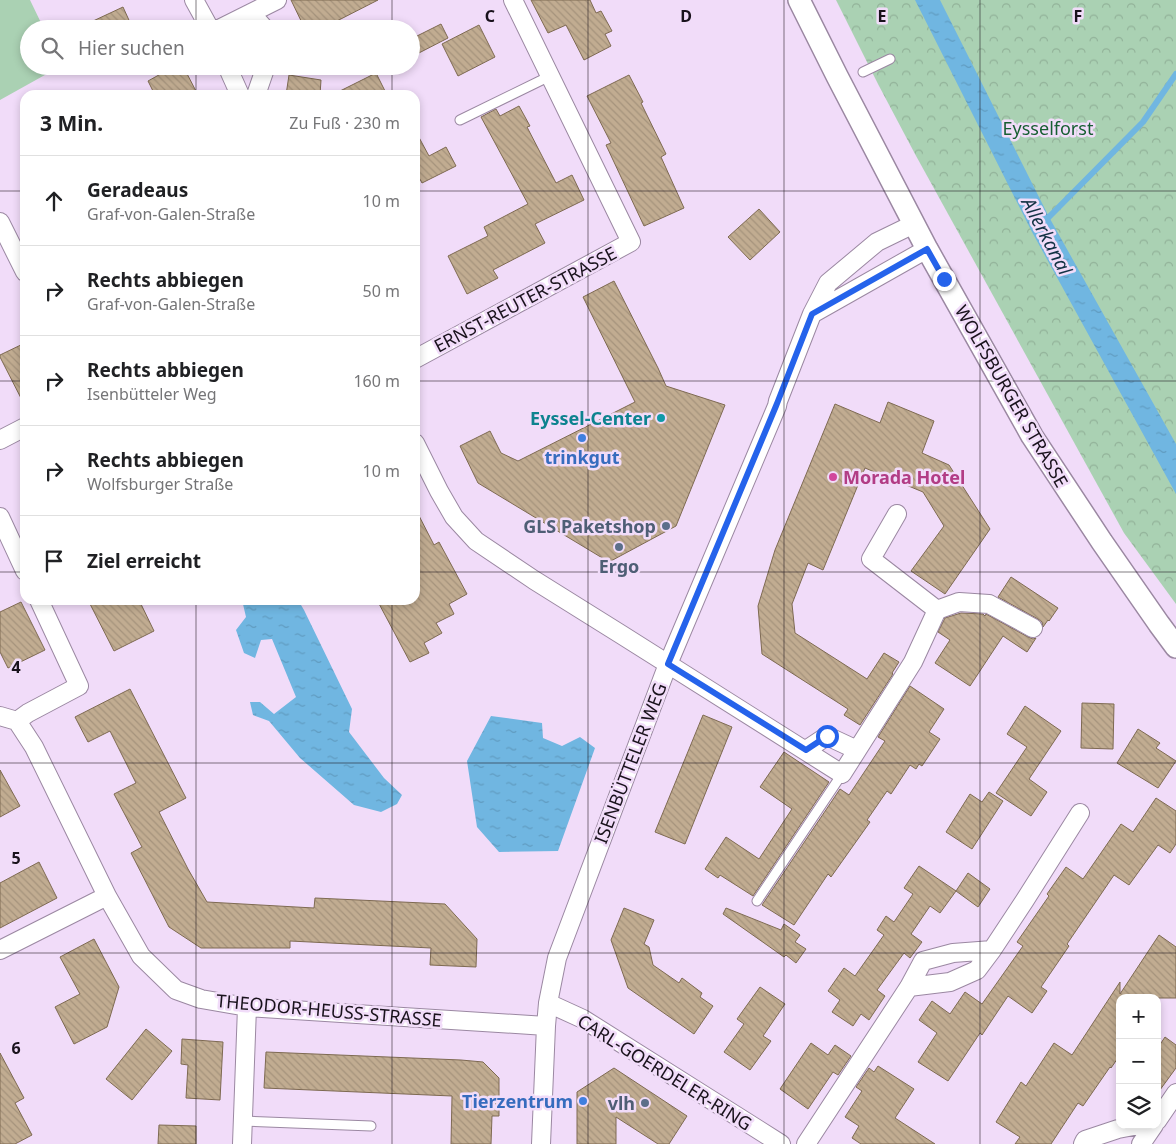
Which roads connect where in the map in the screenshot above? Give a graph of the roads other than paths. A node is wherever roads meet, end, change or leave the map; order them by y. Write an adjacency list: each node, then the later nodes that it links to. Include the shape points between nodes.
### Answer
1 (194, 0): 6 (street)
2 (277, 0): 5 (street)
3 (513, 0): 13 (street, ERNST-REUTER-STRASSE)
4 (799, 0): 18 (street, WOLFSBURGER STRASSE)
5 (247, 15): 7 (street); 8 (street)
6 (205, 20)
7 (237, 20)
8 (257, 20)
9 (890, 60): 10 (lane)
10 (863, 72)
11 (231, 75): 14 (street)
12 (263, 75): 15 (street)
13 (550, 76): 16 (lane); 22 (street, ERNST-REUTER-STRASSE, via 631,242)
14 (238, 90)
15 (258, 90)
16 (460, 120)
17 (0, 222): 20 (street)
18 (914, 224): 19 (street, WOLFSBURGER STRASSE); 21 (street, ISENBÜTTELER WEG, via 877,242 828,283)
19 (927, 249): 21 (street); 32 (street, WOLFSBURGER STRASSE, via 1032,436)
20 (20, 262)
21 (812, 314): 33 (street, ISENBÜTTELER WEG)
22 (420, 356)
23 (20, 430): 24 (street)
24 (0, 440)
25 (420, 452): 33 (street, via 454,517 476,541)
26 (897, 514): 30 (street, via 871,560)
27 (0, 517): 28 (street)
28 (20, 560)
29 (41, 605): 35 (street, via 79,686)
30 (937, 610): 31 (street, via 959,602 988,604); 37 (street, via 913,662)
31 (1033, 628)
32 (1176, 647)
33 (668, 664): 36 (street); 45 (street, ISENBÜTTELER WEG, via 557,958)
34 (0, 716): 35 (street)
35 (17, 721): 40 (street, THEODOR-HEUSS-STRASSE, via 34,747)
36 (806, 750): 37 (street, via 827,736); 38 (street)
37 (857, 750): 38 (street)
38 (842, 774): 41 (lane)
39 (1080, 813): 43 (street)
40 (107, 896): 42 (street); 46 (street, THEODOR-HEUSS-STRASSE, via 141,956 176,990 201,999)
41 (757, 901)
42 (0, 950)
43 (992, 950): 44 (street, via 977,970 950,982); 44 (street, via 953,953 924,961)
44 (909, 987): 57 (street)
45 (548, 1003): 47 (street, ISENBÜTTELER WEG); 56 (street, CARL-GOERDELER-RING, via 583,1019)
46 (247, 1007): 47 (street, THEODOR-HEUSS-STRASSE); 50 (street)
47 (546, 1026): 55 (street, ISENBÜTTELER WEG)
48 (1176, 1093): 49 (street)
49 (1161, 1115)
50 (243, 1121): 51 (lane); 54 (street)
51 (372, 1126)
52 (1118, 1129): 58 (street)
53 (1151, 1129): 59 (street)
54 (242, 1144)
55 (541, 1144)
56 (781, 1144)
57 (806, 1144)
58 (1083, 1144)
59 (1141, 1144)

